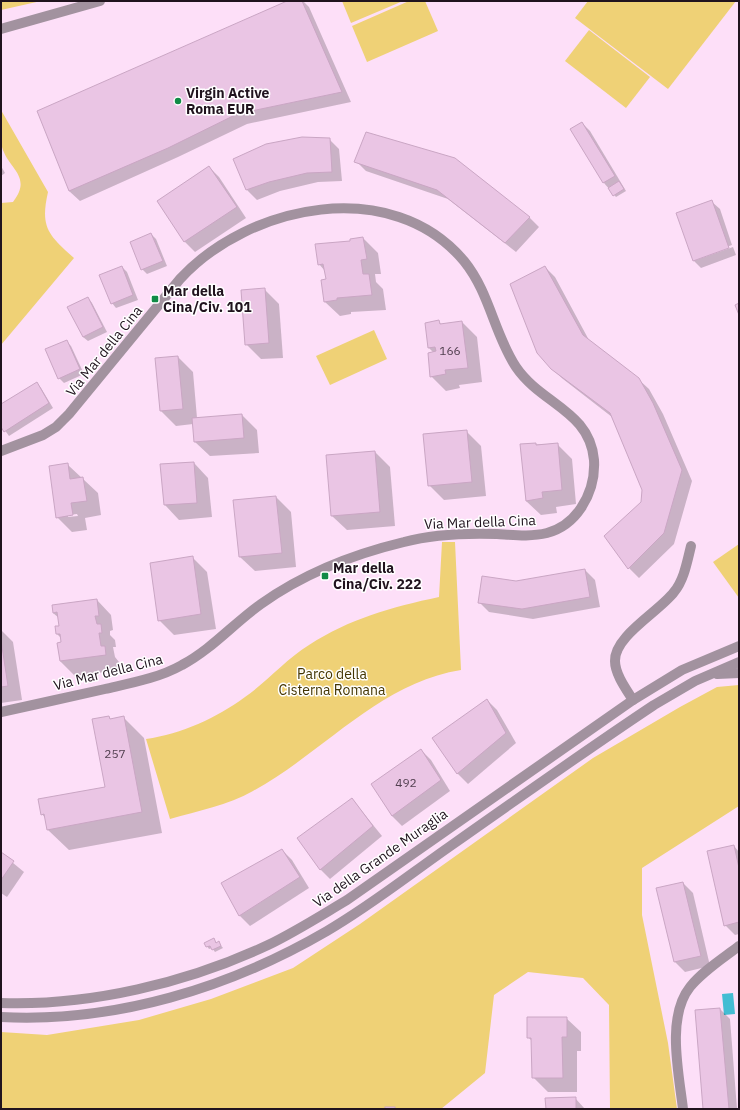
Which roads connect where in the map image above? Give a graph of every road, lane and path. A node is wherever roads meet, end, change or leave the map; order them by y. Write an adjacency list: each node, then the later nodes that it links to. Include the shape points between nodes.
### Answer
1 (100, 1): 2 (street)
2 (1, 29)
3 (1, 451): 10 (street, Via Mar della Cina, via 38,438 56,427 180,279 212,251 237,234 270,220 317,210 345,209 378,212 408,220 433,233 459,255 471,269 480,286 503,345 518,370 537,390 574,417 586,432 593,452 594,469 592,485 582,507 566,525 552,532 533,535 446,536 411,540 374,551 329,567 279,592 208,648 180,666 141,680)
4 (691, 546): 9 (street, via 675,592 659,609 630,632 617,649 617,670)
5 (739, 646): 9 (street, Via della Grande Muraglia, via 677,673)
6 (739, 662): 8 (street)
7 (739, 673): 8 (street)
8 (711, 674): 13 (street, via 681,688 654,705 347,919 282,956 211,985 145,1004 80,1014 32,1018)
9 (632, 700): 12 (street, Via della Grande Muraglia, via 347,900 267,945 198,973 145,987 57,1002)
10 (1, 712)
11 (739, 946): 14 (street, via 696,980 680,1005 676,1045)
12 (1, 1004)
13 (1, 1017)
14 (683, 1109)

